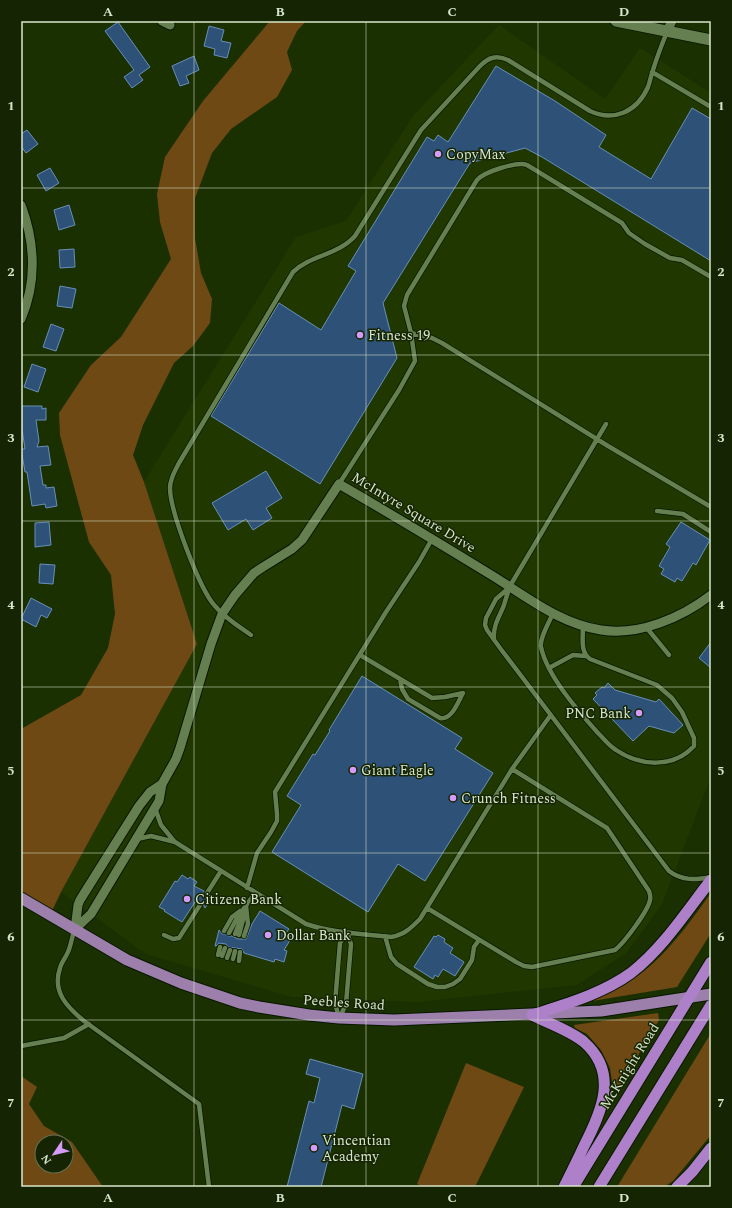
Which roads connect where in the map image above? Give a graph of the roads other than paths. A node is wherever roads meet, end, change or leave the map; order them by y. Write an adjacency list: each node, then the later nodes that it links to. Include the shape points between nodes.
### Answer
1 (616, 21): 3 (street)
2 (672, 21): 3 (street)
3 (667, 32): 4 (street); 5 (lane)
4 (711, 40)
5 (652, 72): 6 (lane); 21 (lane, via 649,86 640,101 620,114 606,116 590,111 508,60 501,57 490,58 421,130 349,243 305,262 293,272 170,480 171,502 182,536 206,593)
6 (711, 107)
7 (21, 205): 9 (street, via 28,226 33,269 30,292)
8 (711, 277): 10 (lane, via 682,260 670,258 645,244 629,233 622,224 527,165 520,164 485,174 477,180 407,295 404,306)
9 (21, 319)
10 (411, 333): 12 (lane, via 442,343); 13 (lane, via 416,357 413,366)
11 (606, 424): 12 (lane)
12 (597, 439): 14 (lane); 18 (lane)
13 (340, 484): 17 (street, McIntyre Square Drive); 21 (street, McIntyre Square Drive, via 302,540 254,573)
14 (711, 507)
15 (657, 511): 16 (lane, via 682,514)
16 (711, 532)
17 (432, 538): 18 (street, McIntyre Square Drive); 26 (lane)
18 (510, 586): 20 (street, McIntyre Square Drive); 25 (lane, via 493,631); 25 (lane, via 496,599 486,618 485,625)
19 (711, 595): 23 (street, McIntyre Square Drive, via 679,615)
20 (553, 613): 22 (street, McIntyre Square Drive); 29 (lane, via 540,646)
21 (222, 614): 24 (lane); 33 (street, McIntyre Square Drive, via 210,644 180,748)
22 (583, 626): 23 (street, McIntyre Square Drive, via 610,631); 28 (lane)
23 (646, 627): 27 (lane)
24 (251, 634)
25 (494, 639): 31 (lane)
26 (360, 655): 30 (lane); 39 (lane, via 275,792 277,821 257,853)
27 (669, 655)
28 (585, 656): 29 (lane, via 573,655); 29 (lane, via 657,685 672,698 682,712 694,738 694,746 676,758 658,764 627,757 614,749 586,719)
29 (549, 668)
30 (400, 679): 30 (lane, via 432,698 463,693 453,712 444,719 408,699)
31 (550, 716): 32 (lane); 38 (lane, via 669,871 690,880)
32 (512, 769): 45 (lane); 51 (lane, via 607,828 649,891 650,900 622,945 615,950 542,966 524,966)
33 (162, 784): 34 (street, McIntyre Square Drive); 46 (street, McIntyre Square Drive, via 150,792 139,806 80,900)
34 (155, 808): 35 (street, McIntyre Square Drive); 36 (lane, via 160,825)
35 (137, 839): 36 (lane, via 151,836); 46 (street, McIntyre Square Drive, via 91,914)
36 (175, 842): 37 (lane)
37 (221, 871): 39 (lane); 40 (lane)
38 (711, 879): 59 (highway, via 657,949 630,973 594,993)
39 (247, 888): 41 (lane)
40 (207, 893)
41 (255, 893): 44 (lane); 48 (lane, via 306,924)
42 (21, 898): 46 (main road, Peebles Road)
43 (200, 905): 49 (lane, via 179,938 173,939)
44 (246, 906): 44 (lane, via 237,935 248,924); 47 (lane, via 232,917)
45 (428, 908): 50 (lane, via 406,932 397,936); 51 (lane)
46 (75, 929): 60 (main road, Peebles Road, via 127,960 240,1003); 61 (lane, via 69,951 60,968 57,984 62,1000)
47 (224, 931)
48 (347, 933): 50 (lane); 60 (lane, via 351,944 347,996); 60 (lane, via 340,943 335,1003)
49 (164, 935)
50 (385, 936): 51 (lane, via 391,957 397,964 437,987 445,987 460,979 472,960 474,947)
51 (479, 940)
52 (222, 956): 52 (lane, via 225,948)
53 (233, 959): 54 (lane, via 238,952)
54 (239, 961)
55 (711, 962): 57 (highway, McKnight Road)
56 (711, 994): 57 (main road, Peebles Road)
57 (689, 998): 59 (main road, Peebles Road, via 601,1011); 66 (highway, McKnight Road)
58 (711, 1005): 67 (highway)
59 (532, 1015): 60 (main road, Peebles Road, via 400,1020); 65 (highway, via 583,1041 598,1059 603,1074 604,1090 599,1115)
60 (339, 1018)
61 (89, 1024): 62 (lane, via 64,1038); 64 (lane, via 199,1104)
62 (21, 1046)
63 (711, 1148): 68 (highway)
64 (209, 1187)
65 (564, 1187)
66 (573, 1187)
67 (599, 1187)
68 (677, 1187)

